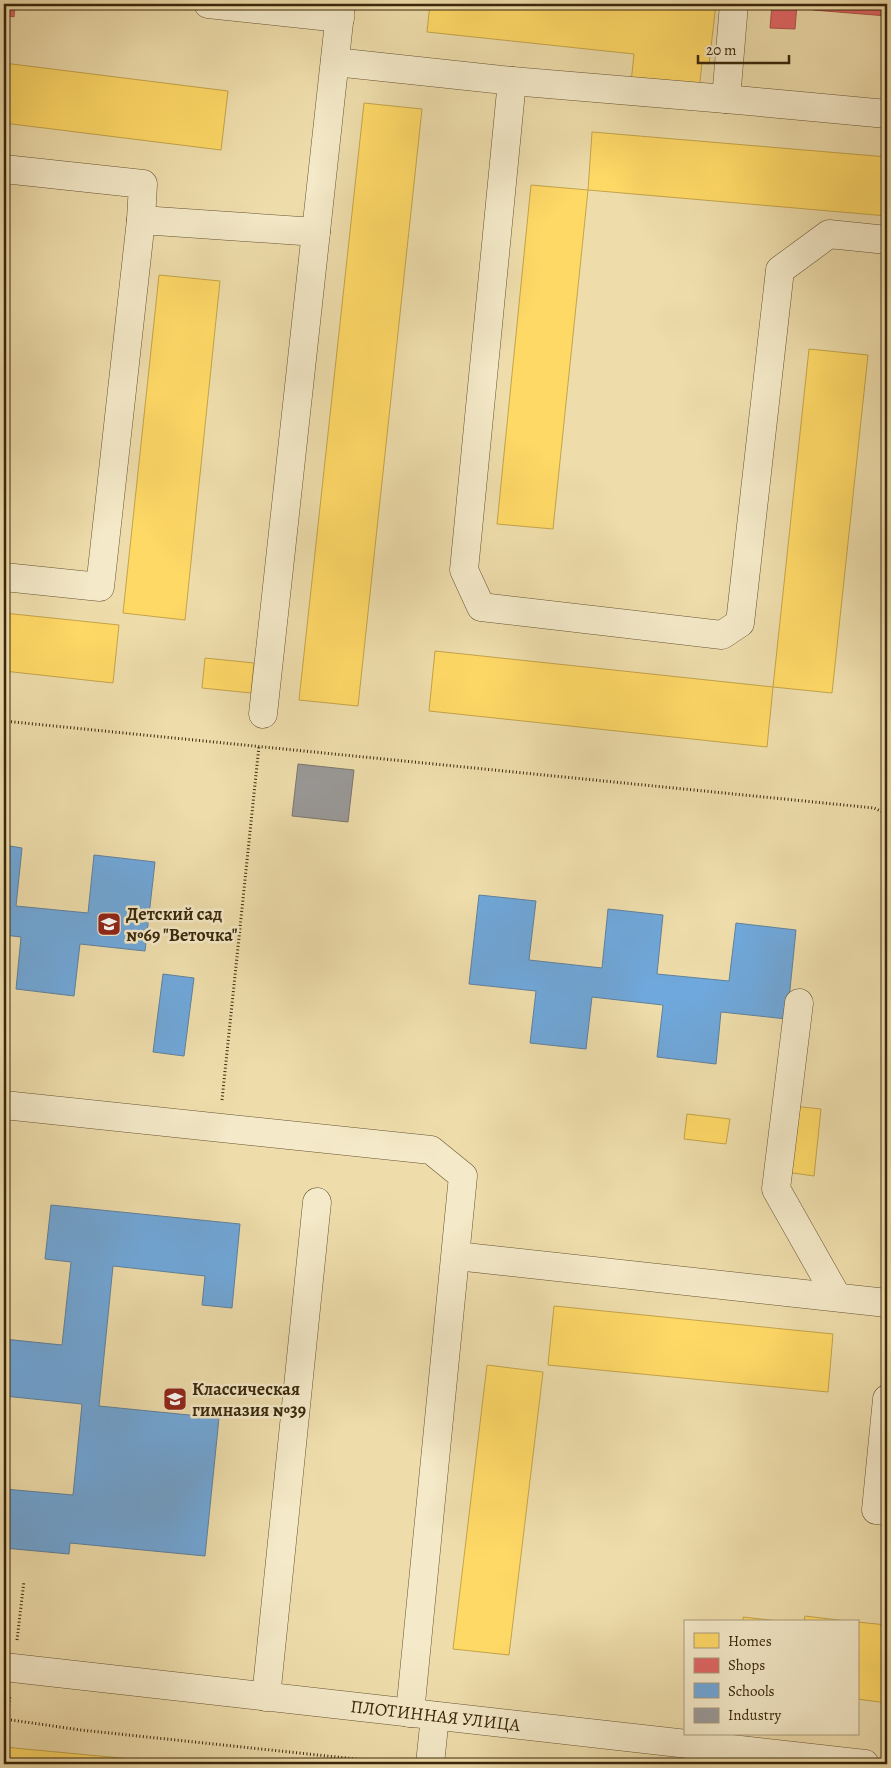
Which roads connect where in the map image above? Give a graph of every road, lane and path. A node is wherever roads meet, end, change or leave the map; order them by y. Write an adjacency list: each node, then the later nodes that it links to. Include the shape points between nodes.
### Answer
1 (208, 4): 3 (street)
2 (734, 4): 6 (street)
3 (341, 11): 4 (street)
4 (335, 62): 5 (street); 10 (street)
5 (512, 81): 6 (street); 11 (street, via 464,570 481,607 722,635 740,623 780,270 829,234)
6 (726, 99): 7 (street)
7 (887, 114)
8 (4, 169): 9 (street, via 143,184)
9 (142, 220): 10 (street); 12 (street, via 100,587)
10 (316, 232): 13 (street)
11 (887, 240)
12 (4, 577)
13 (263, 714): 15 (path)
14 (4, 721): 15 (path)
15 (259, 746): 16 (path, via 874,808); 19 (path)
16 (887, 814)
17 (799, 1003): 22 (street, via 776,1189)
18 (4, 1105): 19 (street)
19 (219, 1128): 21 (street, via 431,1150 463,1176)
20 (317, 1202): 27 (street)
21 (456, 1256): 22 (street); 28 (street)
22 (837, 1297): 23 (street)
23 (887, 1303)
24 (887, 1399): 25 (street, via 876,1510)
25 (887, 1511)
26 (4, 1667): 27 (street, ПЛОТИННАЯ УЛИЦА)
27 (266, 1697): 28 (street, ПЛОТИННАЯ УЛИЦА)
28 (422, 1715): 30 (street, ПЛОТИННАЯ УЛИЦА); 32 (street)
29 (4, 1719): 31 (path)
30 (668, 1753): 33 (street, ПЛОТИННАЯ УЛИЦА)
31 (408, 1764)
32 (430, 1764)
33 (865, 1764)

